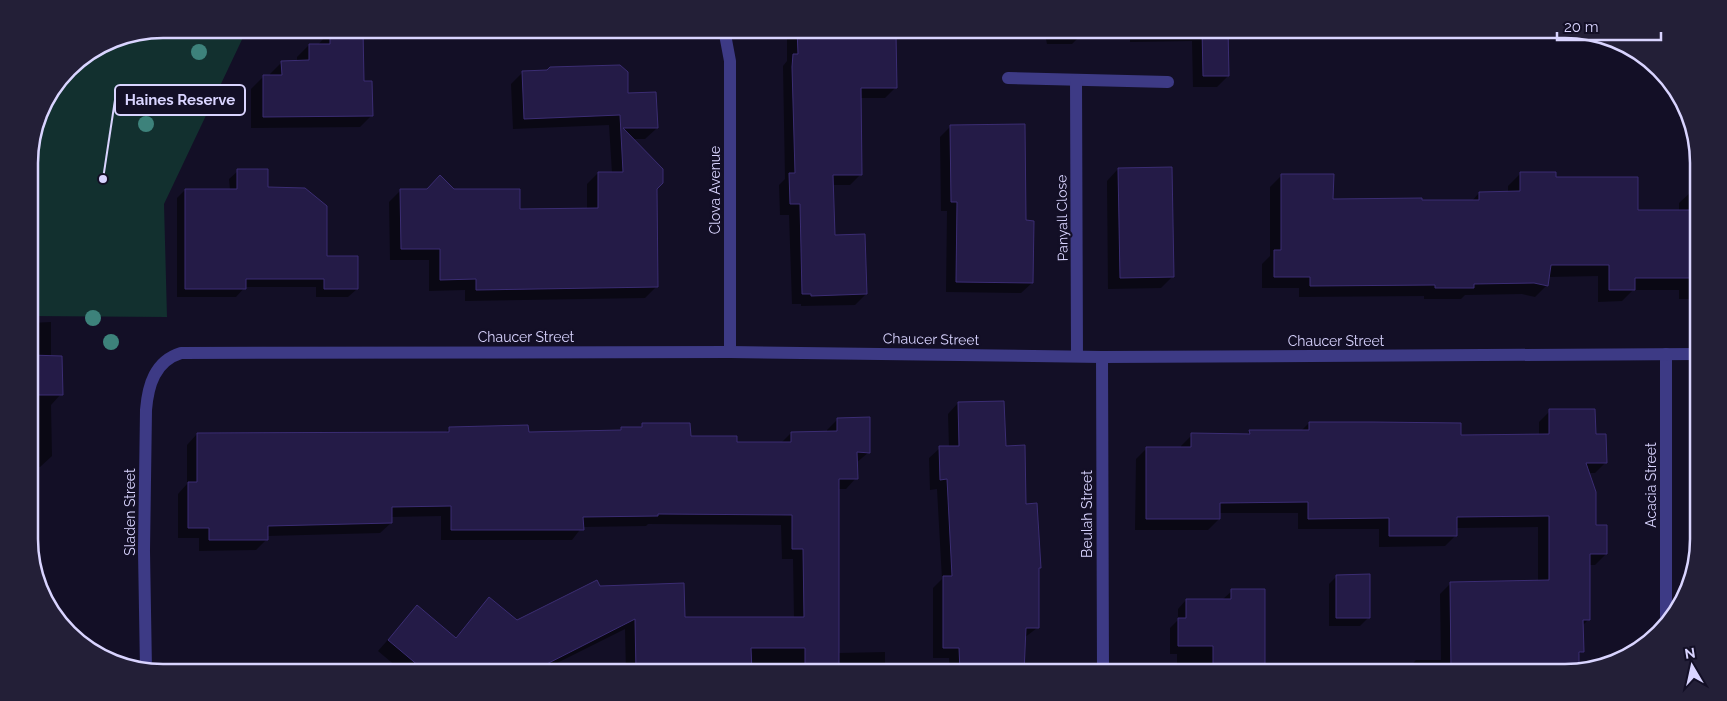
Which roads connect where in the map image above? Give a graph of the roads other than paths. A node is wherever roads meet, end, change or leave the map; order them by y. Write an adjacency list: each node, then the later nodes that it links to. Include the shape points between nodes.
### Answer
1 (726, 38): 5 (street, Clova Avenue, via 730,61)
2 (1008, 78): 3 (street)
3 (1076, 80): 4 (street); 8 (street, Panyall Close)
4 (1168, 82)
5 (730, 352): 8 (street, Chaucer Street); 10 (street, Chaucer Street, via 189,353 173,355)
6 (1666, 354): 7 (street, Chaucer Street); 9 (street, Chaucer Street); 11 (street, Acacia Street)
7 (1690, 354)
8 (1077, 356): 9 (street, Chaucer Street)
9 (1102, 356): 13 (street, Beulah Street)
10 (166, 360): 12 (street, Sladen Street, via 151,382 146,410)
11 (1666, 612)
12 (146, 662)
13 (1103, 663)

